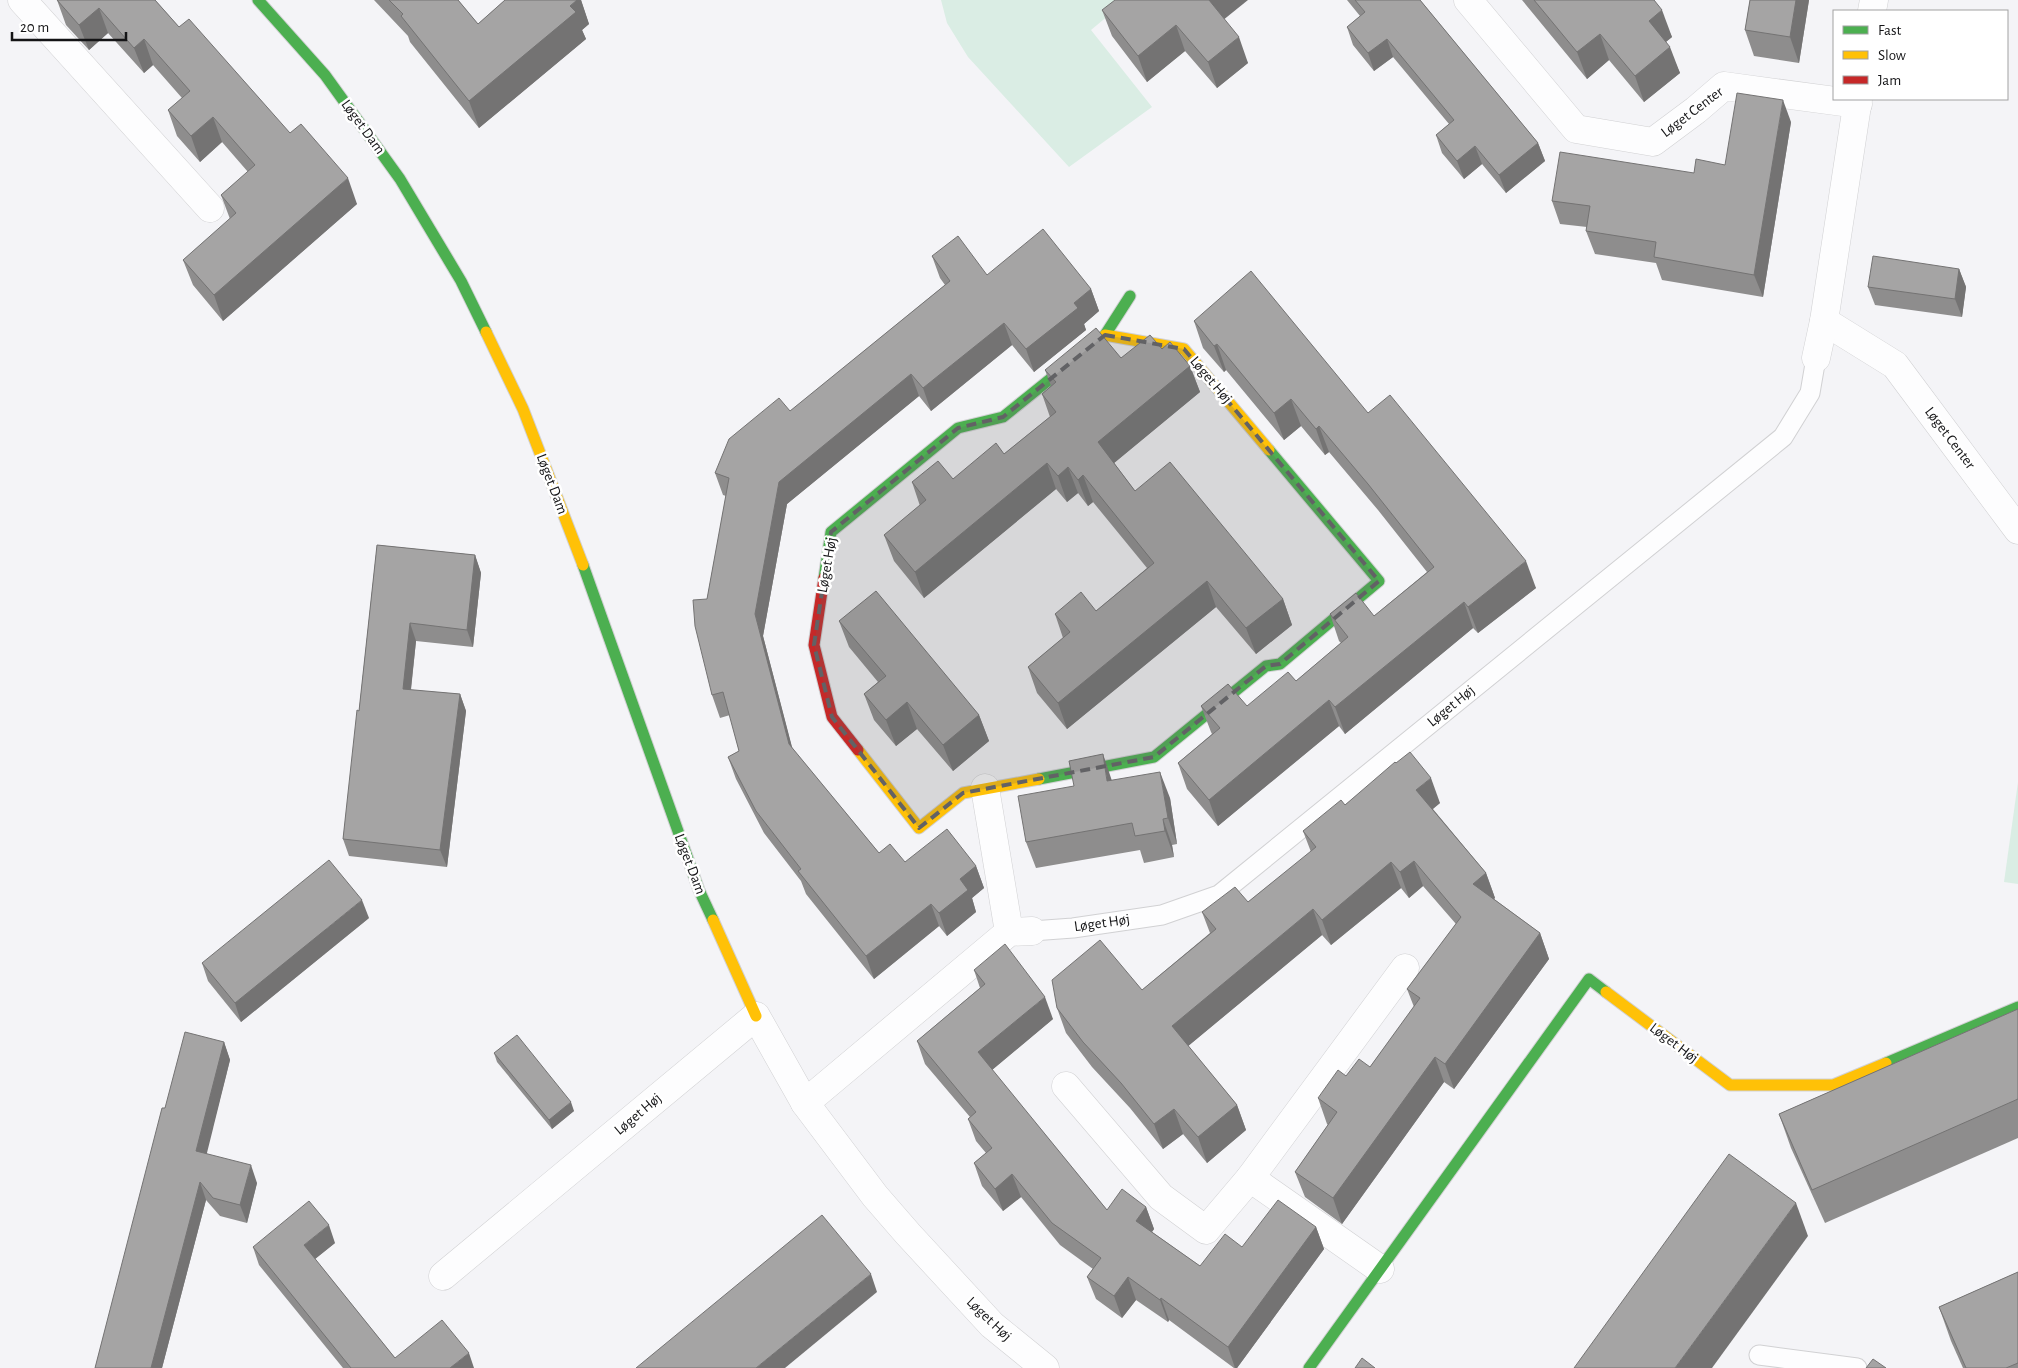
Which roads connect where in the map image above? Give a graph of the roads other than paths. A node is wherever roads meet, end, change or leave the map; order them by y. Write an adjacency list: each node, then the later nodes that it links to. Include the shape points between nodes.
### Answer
1 (22, 0): 6 (street)
2 (258, 0): 16 (street, Løget Dam, via 337,91 400,179 462,281 523,409 575,543 699,890)
3 (1468, 0): 4 (street, Løget Center, via 1576,128 1653,142 1724,86)
4 (1833, 98)
5 (1858, 101): 8 (street, Løget Center)
6 (210, 208)
7 (1130, 296): 9 (street, Løget Høj)
8 (1824, 321): 10 (street, Løget Center); 11 (street, Løget Center, via 1895,365)
9 (1105, 335): 12 (street, Løget Høj, via 1002,417 958,428 831,532 814,645 832,717 919,828 964,793); 12 (street, Løget Høj, via 1184,349 1379,581 1280,664 1266,666 1154,756)
10 (1816, 358): 13 (lane, Løget Høj, via 1810,393 1783,437 1219,895 1162,914 1073,928)
11 (2018, 530)
12 (984, 788): 13 (street)
13 (1021, 932): 18 (street)
14 (1405, 968): 19 (street)
15 (2018, 1007): 20 (street, Løget Høj, via 1833,1084 1730,1085 1588,979)
16 (756, 1016): 18 (street, Løget Høj); 21 (street, Løget Høj)
17 (1066, 1086): 19 (street, via 1162,1197 1206,1230)
18 (805, 1103): 23 (street, Løget Høj, via 908,1234 992,1325)
19 (1250, 1178): 20 (street)
20 (1380, 1270): 24 (street, Løget Høj)
21 (443, 1276)
22 (1759, 1355): 25 (lane)
23 (1045, 1368)
24 (1309, 1368)
25 (1857, 1368)

